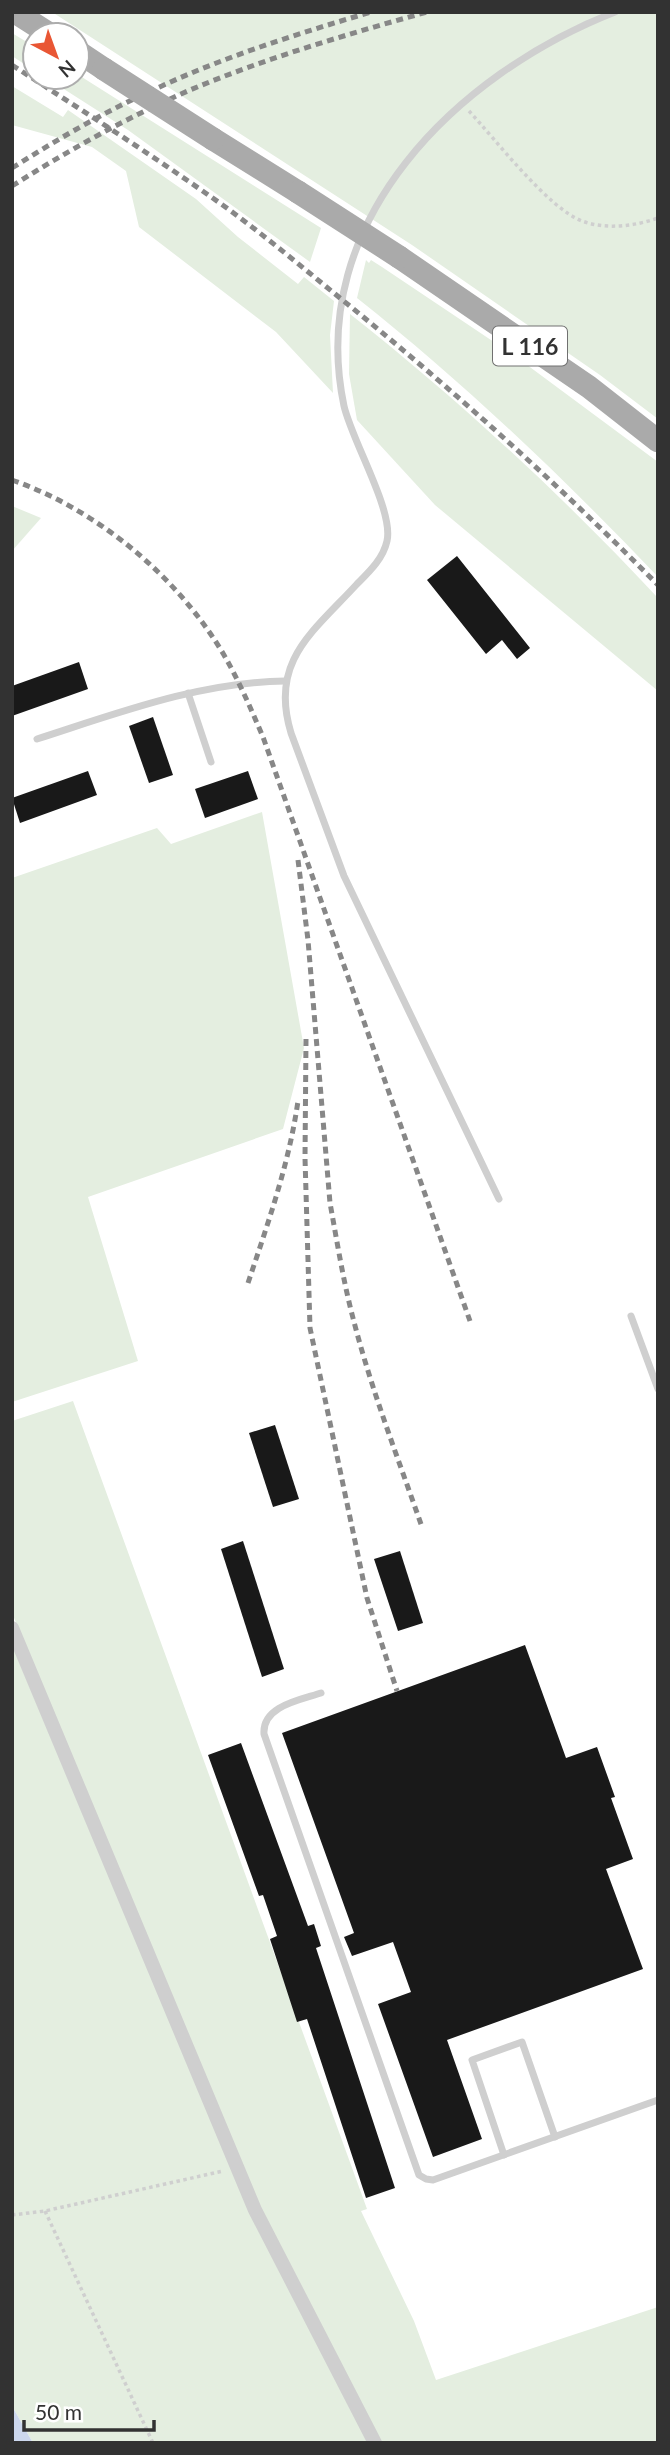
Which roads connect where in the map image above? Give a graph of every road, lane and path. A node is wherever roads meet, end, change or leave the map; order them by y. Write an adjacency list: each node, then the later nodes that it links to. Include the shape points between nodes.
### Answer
1 (615, 12): 3 (lane, via 531,54)
2 (91, 60): 5 (main road, L 116, bridge, via 399,257 589,387)
3 (463, 104): 4 (path, via 570,215 605,225); 6 (lane, via 390,183 372,211 352,261 338,330 340,377 351,429 386,515 388,539 376,563 303,643)
4 (658, 218)
5 (658, 441)
6 (285, 681): 7 (lane); 10 (lane, via 289,726 339,865)
7 (188, 693): 8 (lane); 9 (lane)
8 (37, 739)
9 (211, 762)
10 (499, 1199)
11 (631, 1316): 12 (lane)
12 (658, 1389)
13 (12, 1628): 18 (street)
14 (321, 1693): 17 (lane, via 274,1712 264,1734 416,2171 430,2180)
15 (658, 2100): 16 (lane)
16 (555, 2137): 17 (lane); 17 (lane, via 522,2042 472,2060)
17 (504, 2155)
18 (237, 2168): 19 (path); 22 (street, via 268,2238)
19 (45, 2211): 20 (path); 21 (path)
20 (12, 2215)
21 (153, 2443)
22 (375, 2443)

